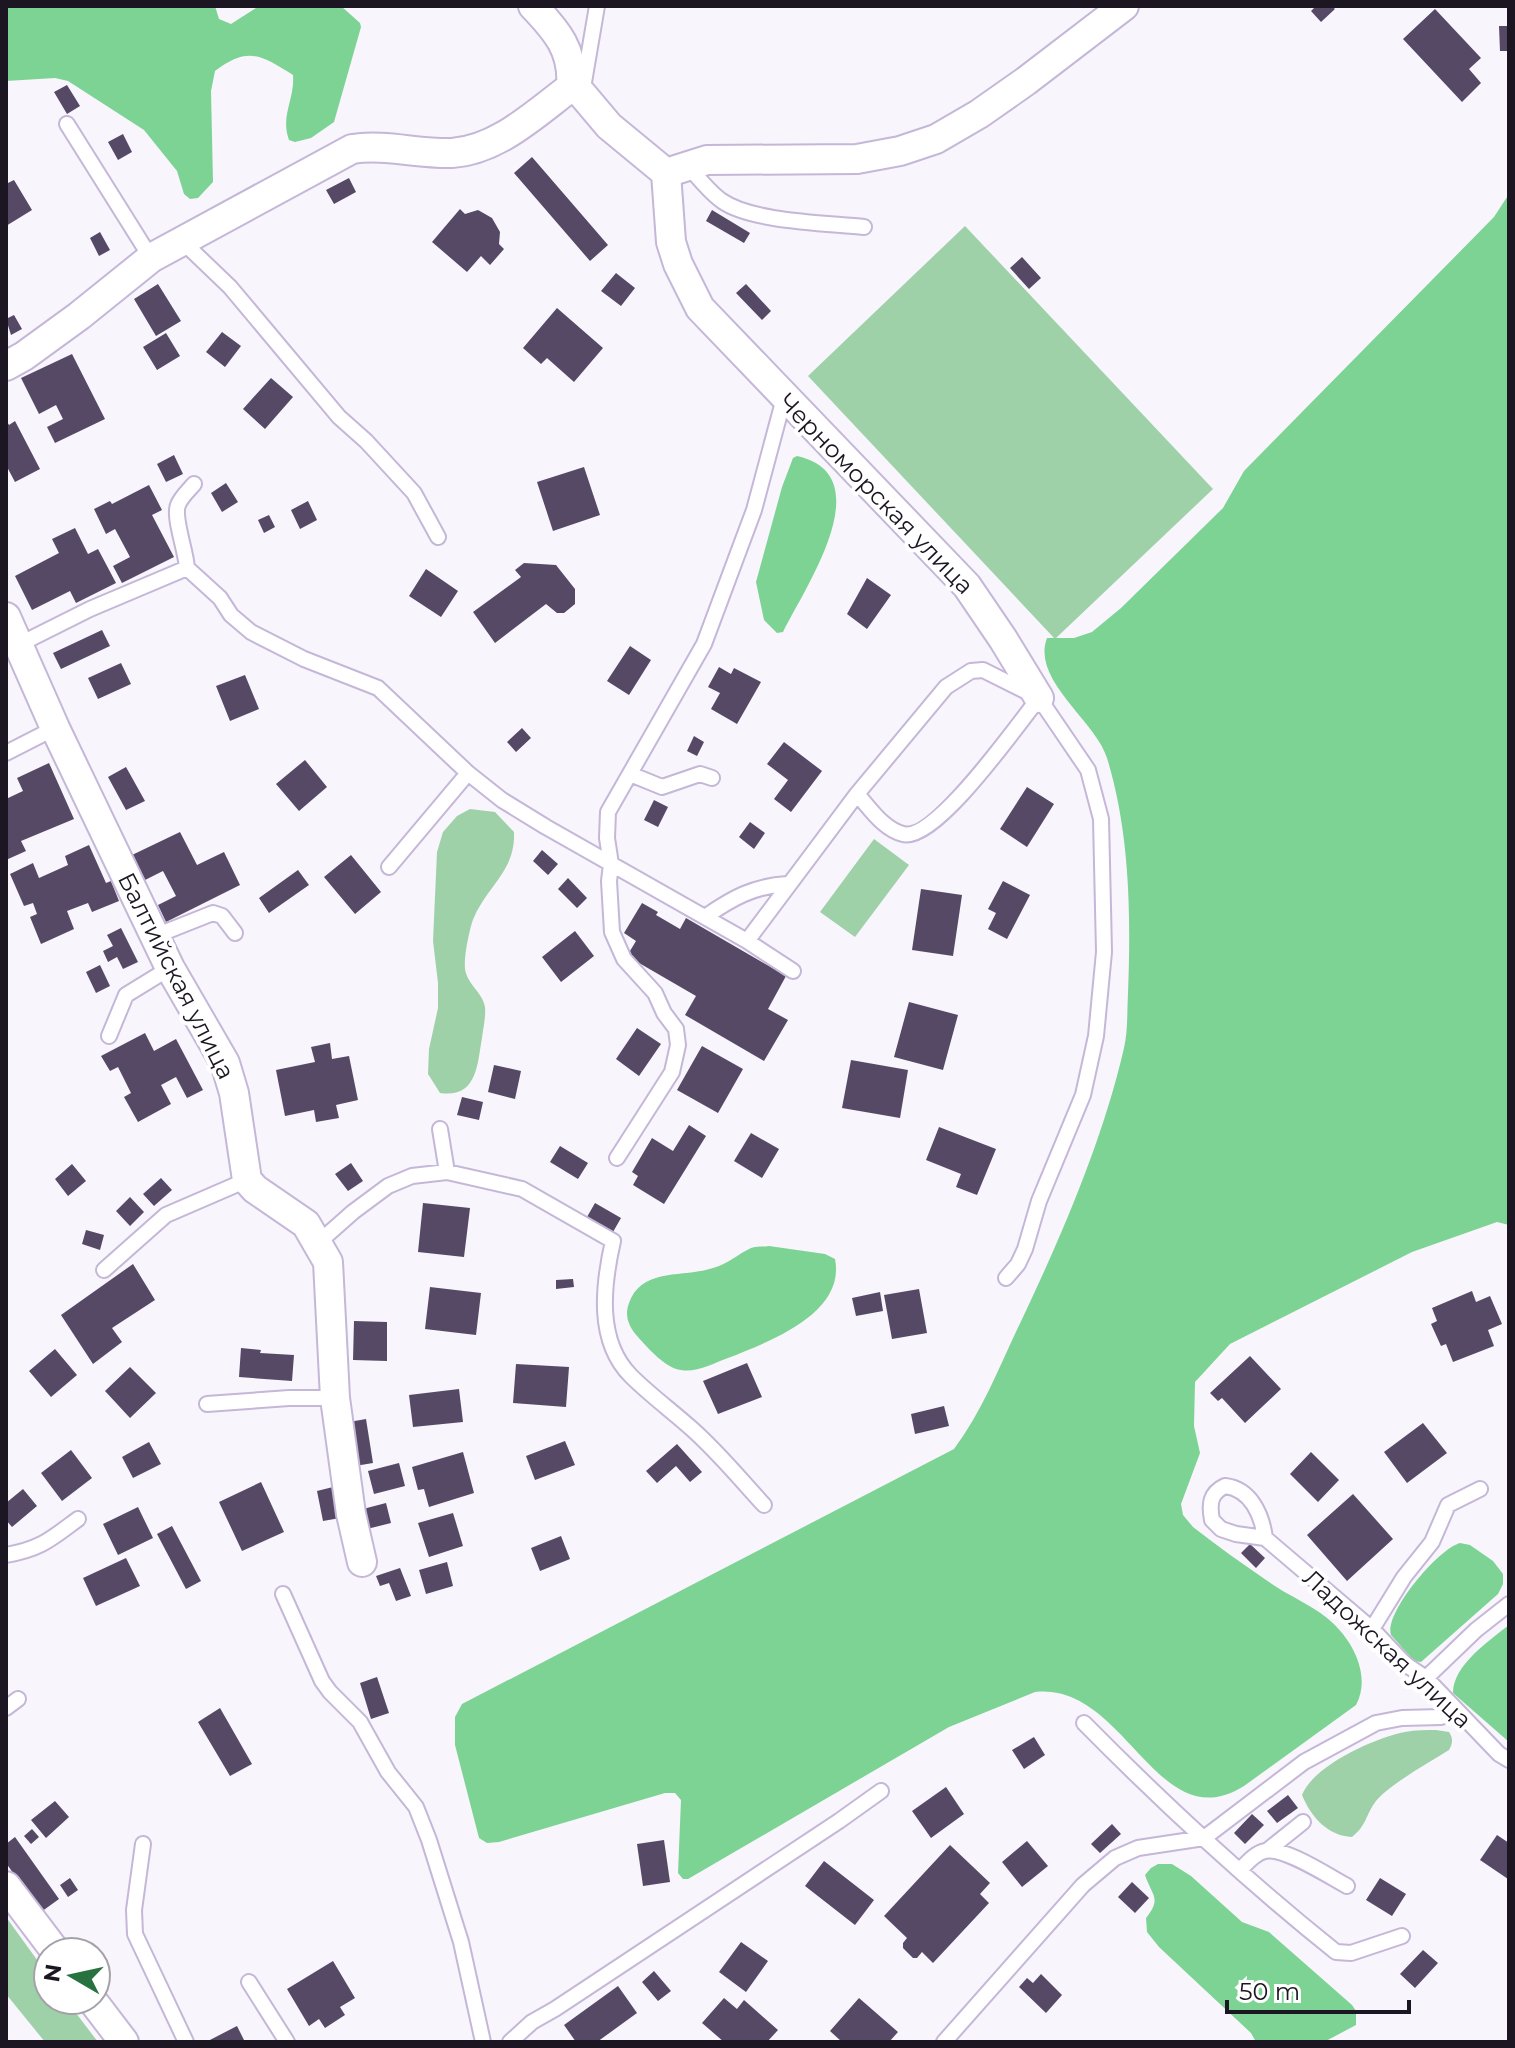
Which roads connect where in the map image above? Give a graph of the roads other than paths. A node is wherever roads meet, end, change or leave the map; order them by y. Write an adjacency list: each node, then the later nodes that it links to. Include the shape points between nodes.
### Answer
1 (533, 6): 4 (street, via 558,32)
2 (597, 6): 4 (lane)
3 (1124, 6): 6 (street, via 1026,81 936,139 857,159 707,160)
4 (577, 90): 6 (street, via 609,126); 8 (street, via 497,141 453,153 352,149)
5 (67, 124): 9 (lane)
6 (676, 169): 7 (lane, via 722,201 765,216); 11 (street, Черноморская улица, via 671,242 678,264 700,308)
7 (864, 227)
8 (182, 241): 9 (street); 13 (lane, via 230,287 339,417 414,493)
9 (151, 258): 10 (street)
10 (6, 366)
11 (784, 398): 17 (street, Черноморская улица, via 967,586); 21 (lane, via 754,510 704,644)
12 (194, 484): 14 (lane, via 178,506 177,518)
13 (438, 537)
14 (187, 568): 16 (lane, via 90,609); 20 (lane, via 251,632 378,688)
15 (6, 617): 16 (street, Балтийская улица)
16 (19, 655): 18 (street, Балтийская улица)
17 (1039, 698): 23 (lane, via 983,670 960,676); 23 (lane, via 941,817 918,833 905,835 886,826); 40 (lane, Черноморская улица, via 1088,770 1101,819 1104,952 1096,1036 1083,1095 1025,1249)
18 (55, 728): 19 (lane); 29 (street, Балтийская улица)
19 (6, 753)
20 (468, 773): 24 (lane, via 502,800); 25 (lane)
21 (630, 774): 22 (lane, via 662,787 700,774); 24 (lane, via 608,812)
22 (712, 778)
23 (857, 794): 26 (lane)
24 (611, 864): 27 (lane); 35 (lane, via 616,943 655,993 676,1029 678,1045 672,1072)
25 (389, 867)
26 (787, 884): 27 (lane, via 749,891); 30 (lane)
27 (705, 917): 30 (lane)
28 (235, 933): 29 (lane, via 213,913)
29 (155, 936): 31 (street, Балтийская улица)
30 (747, 941): 32 (lane)
31 (170, 968): 33 (lane, via 126,995); 37 (street, Балтийская улица, via 225,1063)
32 (793, 971)
33 (109, 1036)
34 (440, 1129): 36 (lane)
35 (617, 1158)
36 (447, 1172): 38 (lane, via 412,1176 388,1186); 44 (lane, via 522,1189 613,1241 605,1300 607,1334 629,1374 695,1431)
37 (247, 1180): 38 (street, via 306,1224); 39 (lane, via 166,1215)
38 (318, 1243): 41 (street, via 328,1262)
39 (104, 1270)
40 (1006, 1278)
41 (335, 1398): 42 (lane); 48 (street)
42 (207, 1404)
43 (1480, 1489): 51 (lane, via 1448,1505 1432,1542)
44 (764, 1505)
45 (78, 1519): 47 (lane, via 32,1550)
46 (1265, 1538): 51 (lane, Ладожская улица)
47 (6, 1555)
48 (362, 1562)
49 (283, 1594): 71 (lane, via 322,1681 360,1722 388,1772 416,1807 461,1942)
50 (1505, 1610): 52 (lane)
51 (1372, 1629): 52 (lane, Ладожская улица)
52 (1426, 1678): 53 (lane, Ладожская улица)
53 (1455, 1710): 55 (lane, Ладожская улица); 58 (lane, via 1441,1717 1376,1723 1356,1733 1304,1762)
54 (1084, 1723): 58 (lane)
55 (1509, 1760)
56 (881, 1791): 72 (lane, via 532,2022)
57 (1303, 1822): 60 (lane)
58 (1204, 1838): 61 (lane); 73 (lane, via 1138,1848 1115,1858 1083,1885)
59 (143, 1844): 69 (lane, via 135,1934)
60 (1268, 1850): 61 (lane); 63 (lane)
61 (1240, 1870): 65 (lane, via 1336,1952 1351,1953)
62 (6, 1886): 64 (street)
63 (1347, 1886)
64 (44, 1936)
65 (1402, 1936)
66 (249, 1982): 70 (lane)
67 (104, 2016): 68 (street)
68 (124, 2042)
69 (186, 2042)
70 (287, 2042)
71 (483, 2042)
72 (510, 2042)
73 (944, 2042)

